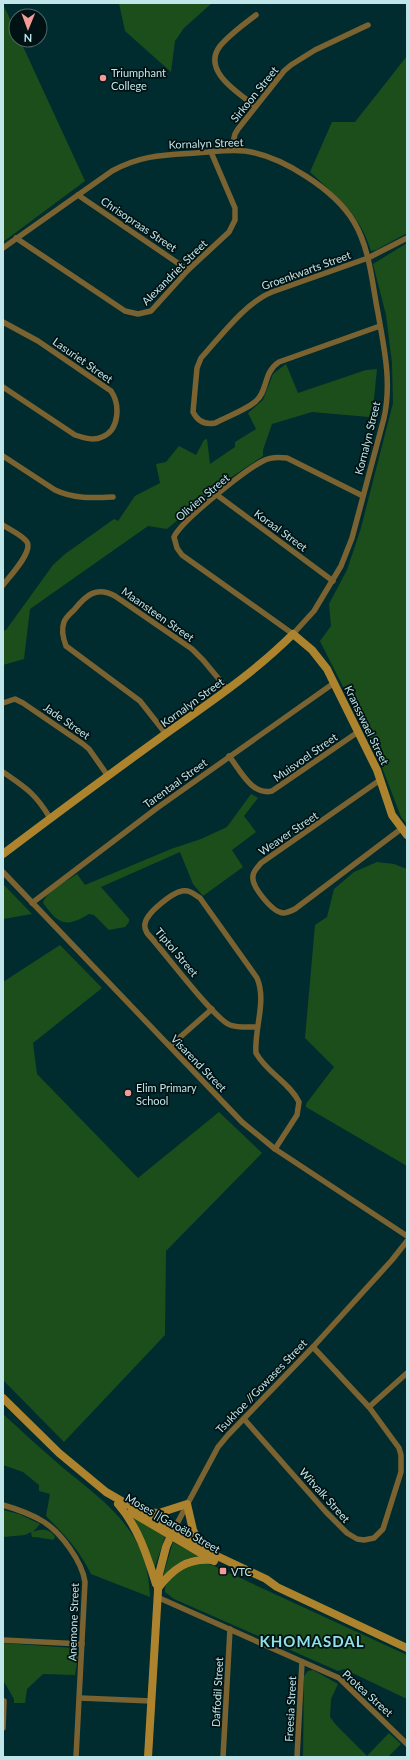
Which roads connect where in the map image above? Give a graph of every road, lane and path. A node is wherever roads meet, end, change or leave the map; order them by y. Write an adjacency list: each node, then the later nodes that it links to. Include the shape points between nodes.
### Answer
1 (256, 15): 3 (street, via 224,42 218,50 216,60 219,74 227,84)
2 (368, 25): 3 (street, Sirkoon Street, via 302,57 284,71)
3 (255, 106): 4 (street, Sirkoon Street, via 235,134)
4 (231, 150): 5 (street, Kornalyn Street); 10 (street, Kornalyn Street, via 264,156 310,178 337,202 354,222)
5 (211, 152): 6 (street, Kornalyn Street, via 153,156 136,160 112,171); 11 (street, Alexandriet Street, via 235,208 236,220 229,232)
6 (78, 195): 7 (street, Kornalyn Street); 11 (street, Chrisopraas Street)
7 (16, 238): 9 (street, Kornalyn Street); 11 (street, Alexandriet Street, via 131,314 145,314 151,311)
8 (407, 238): 10 (street)
9 (3, 248)
10 (368, 258): 13 (street, Kornalyn Street); 13 (street, Groenkwarts Street, via 272,292 251,304 201,358 197,368 193,412 203,423 216,423 257,401 273,365)
11 (188, 270)
12 (3, 322): 14 (street, Lasuriet Street, via 38,341 111,391 116,404 116,422 102,438 84,438 75,435)
13 (380, 326): 17 (street, Kornalyn Street, via 385,351 388,401)
14 (3, 387)
15 (3, 456): 18 (street, via 64,494 84,498)
16 (217, 495): 17 (street, Olivien Street, via 262,462 282,457); 20 (street, Koraal Street); 22 (street, Olivien Street, via 177,531 174,538 177,548 182,555)
17 (363, 496): 20 (street, Kornalyn Street, via 347,550)
18 (113, 497)
19 (3, 526): 21 (street, via 25,540 28,547 27,554)
20 (333, 580): 22 (street, Kornalyn Street, via 314,611)
21 (3, 585)
22 (293, 634): 23 (main road, Kransswael Street, via 312,650 327,669); 24 (main road, Kornalyn Street, via 257,668)
23 (334, 684): 26 (main road, Kransswael Street); 28 (street, Tarentaal Street)
24 (228, 690): 27 (main road, Kornalyn Street); 27 (street, Maansteen Street, via 192,650 115,596 107,592 96,592 86,596 64,621 63,637 66,646 140,701)
25 (3, 703): 30 (street, Jade Street, via 15,699 23,702 89,749)
26 (358, 732): 28 (street, Muisvoel Street, via 266,793 254,788); 31 (main road, Kransswael Street)
27 (166, 734): 30 (main road, Kornalyn Street)
28 (230, 756): 36 (street, Tarentaal Street)
29 (3, 772): 32 (street, via 31,792)
30 (108, 776): 32 (main road, Kornalyn Street)
31 (380, 780): 33 (main road, Kransswael Street, via 392,815); 33 (street, Weaver Street, via 261,863 252,877 255,884 266,902 275,910 289,912)
32 (50, 818): 34 (main road, Kornalyn Street)
33 (404, 832)
34 (3, 854)
35 (3, 872): 36 (street, Visarend Street)
36 (32, 903): 39 (street, Visarend Street)
37 (212, 1009): 38 (street, Tiptol Street, via 230,1025); 38 (street, Tiptol Street, via 145,928 146,919 152,912 177,893 184,891 192,892 200,898 257,978 261,986); 39 (street)
38 (257, 1027): 40 (street, Tiptol Street, via 256,1047 259,1059 299,1102 297,1115)
39 (170, 1046): 40 (street, Visarend Street, via 242,1122)
40 (275, 1149): 41 (street, Visarend Street)
41 (407, 1236)
42 (407, 1241): 43 (street, Tsukhoe //Gowases Street)
43 (313, 1347): 46 (street, Witvalk Street); 47 (street, Tsukhoe //Gowases Street)
44 (407, 1373): 46 (street)
45 (3, 1398): 48 (main road, Moses ǁGaroëb Street, via 59,1453)
46 (369, 1407): 47 (street, Witvalk Street, via 399,1448 402,1464 384,1529 374,1538 364,1540 347,1533 326,1512)
47 (244, 1419): 50 (street, Tsukhoe //Gowases Street, via 218,1447)
48 (106, 1492): 49 (main road, Moses ǁGaroëb Street); 52 (main road, Moses ǁGaroëb Street)
49 (118, 1504): 53 (main road, Moses ǁGaroëb Street); 57 (main road, via 139,1537)
50 (187, 1504): 52 (main road, via 159,1513); 53 (street, Tsukhoe //Gowases Street); 54 (main road, via 193,1530)
51 (3, 1505): 61 (street, Anemone Street, via 45,1522 67,1545 79,1563 85,1582)
52 (139, 1511): 53 (main road, Moses ǁGaroëb Street)
53 (172, 1534): 54 (main road, Moses ǁGaroëb Street); 55 (main road, Moses ǁGaroëb Street); 57 (main road, Tsukhoe //Gowases Street, via 161,1565)
54 (203, 1548): 56 (main road, Moses ǁGaroëb Street)
55 (213, 1560): 56 (main road, Moses ǁGaroëb Street, via 263,1584); 57 (main road, via 182,1564)
56 (277, 1587): 62 (main road, Moses ǁGaroëb Street)
57 (157, 1588): 58 (main road, Tsukhoe //Gowases Street)
58 (157, 1597): 59 (street, Protea Street); 66 (main road, Tsukhoe //Gowases Street)
59 (230, 1629): 63 (street, Protea Street); 71 (street, Daffodil Street)
60 (3, 1640): 61 (street)
61 (82, 1644): 64 (street, Anemone Street)
62 (407, 1648)
63 (302, 1662): 68 (street, Protea Street, via 339,1678); 72 (street, Freesia Street)
64 (80, 1698): 66 (street); 69 (street, Anemone Street)
65 (4, 1701): 67 (street)
66 (151, 1702): 70 (main road, Tsukhoe //Gowases Street)
67 (3, 1728)
68 (407, 1744)
69 (76, 1757)
70 (148, 1757)
71 (224, 1757)
72 (297, 1757)

